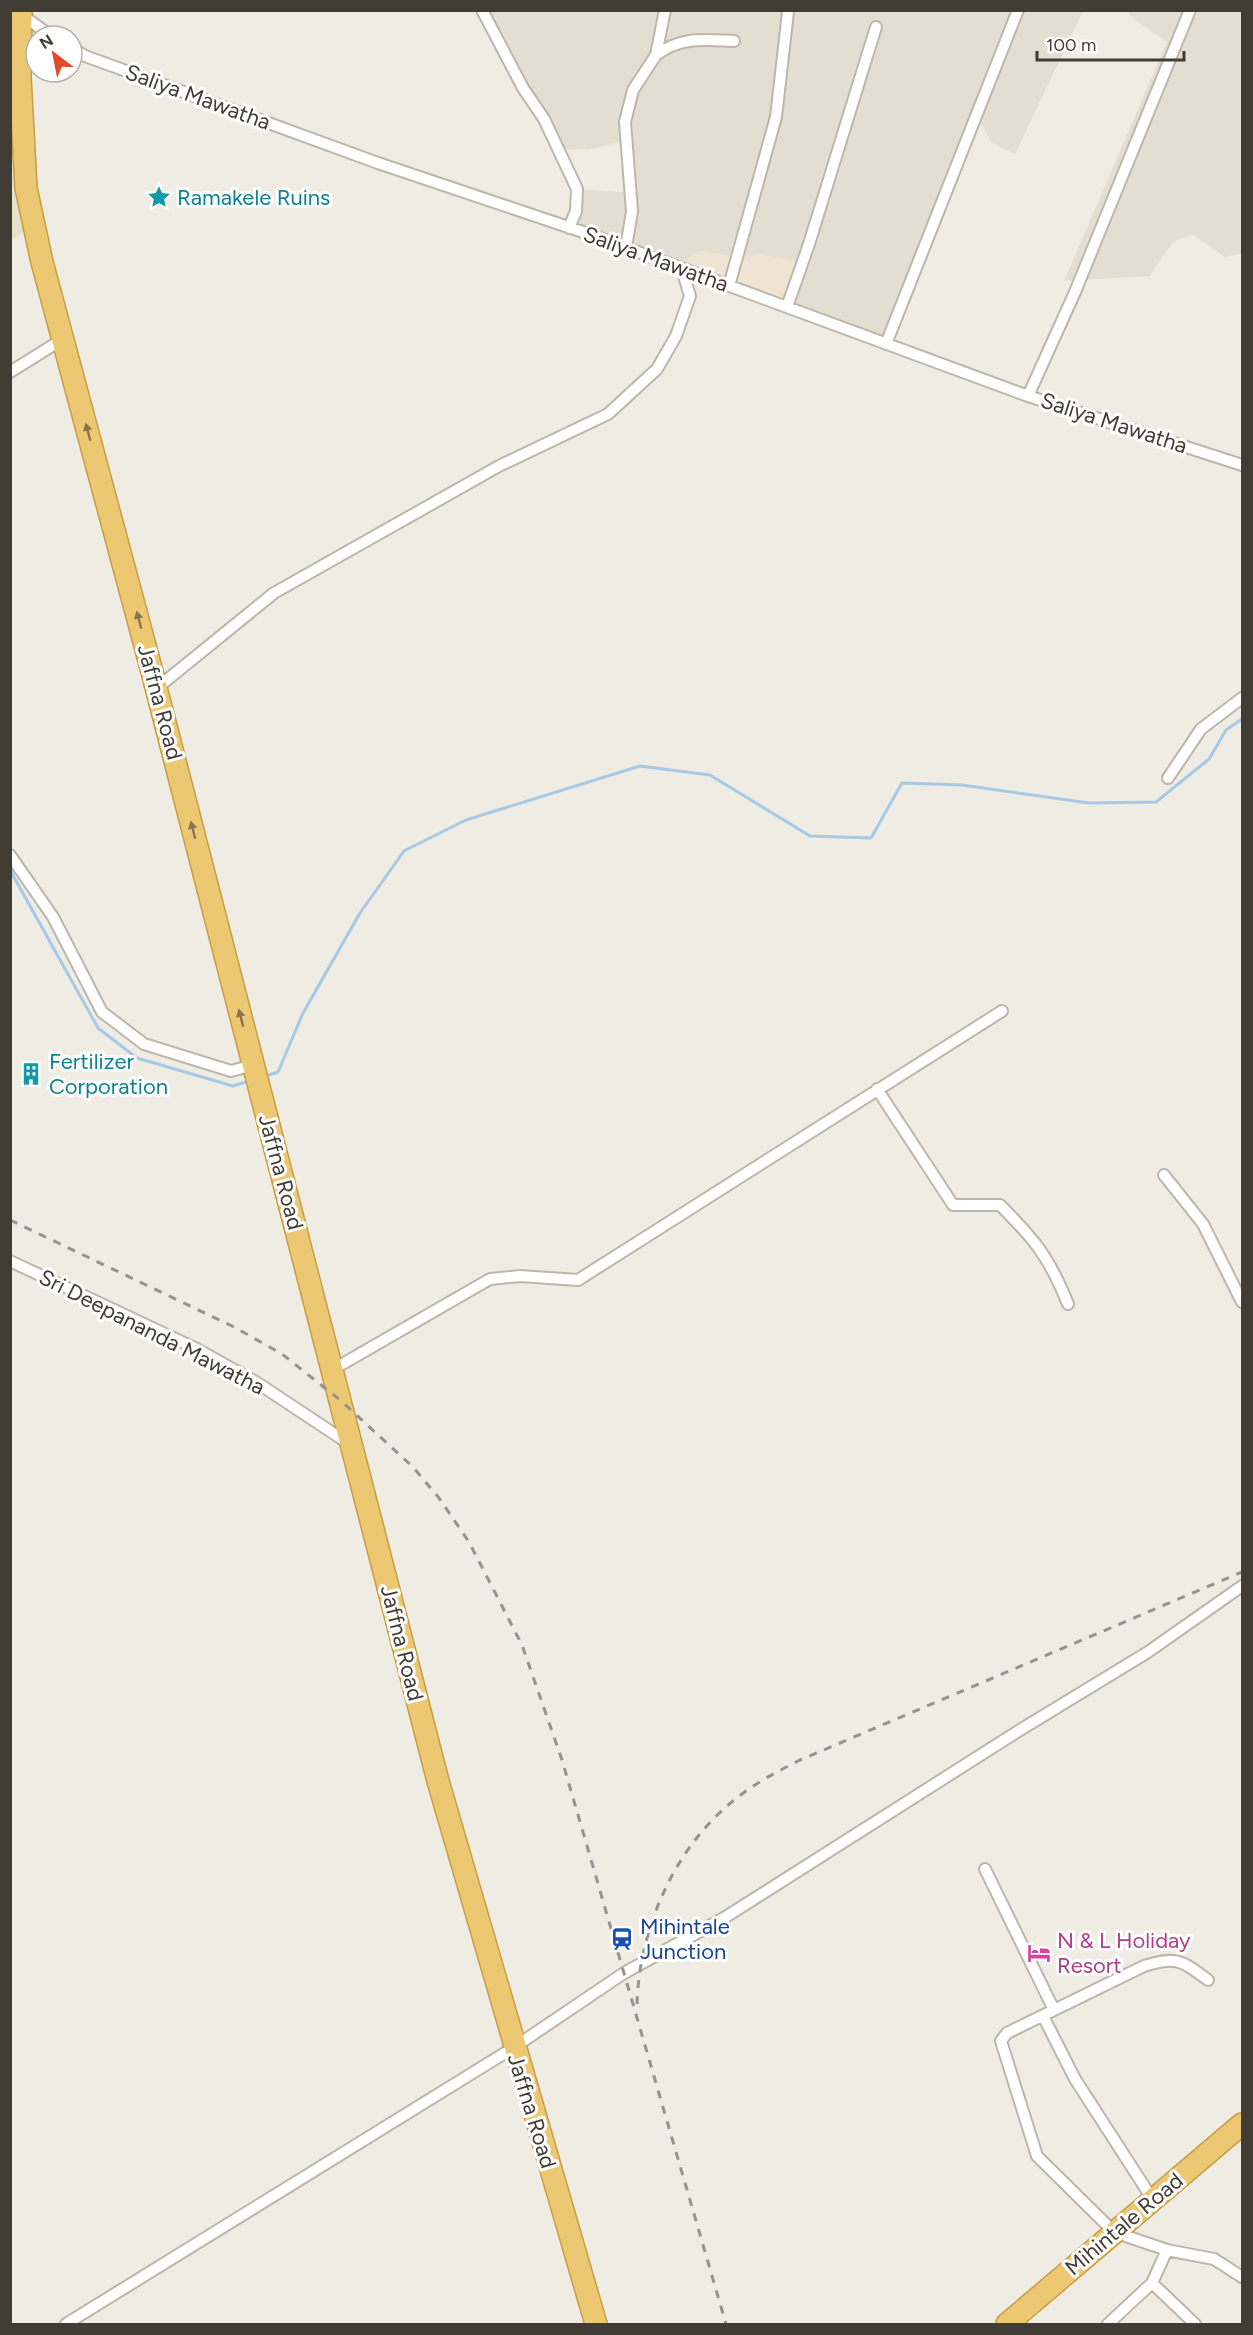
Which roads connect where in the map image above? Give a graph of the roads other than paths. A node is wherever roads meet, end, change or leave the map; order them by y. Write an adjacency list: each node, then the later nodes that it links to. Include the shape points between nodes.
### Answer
1 (482, 10): 12 (street, via 544,119 577,189)
2 (665, 10): 11 (street)
3 (1018, 10): 18 (street)
4 (1190, 10): 20 (street, via 1076,292)
5 (788, 12): 15 (street, via 776,117)
6 (21, 13): 7 (street); 17 (highway, Jaffna Road, via 26,188)
7 (35, 24)
8 (876, 27): 16 (street)
9 (734, 41): 11 (street, via 692,39 667,46)
10 (84, 55): 12 (street, Saliya Mawatha, via 378,163)
11 (656, 55): 13 (street, via 633,90 625,122 632,211)
12 (570, 228): 13 (street, Saliya Mawatha)
13 (626, 248): 14 (street, Saliya Mawatha)
14 (682, 269): 15 (street, Saliya Mawatha); 22 (street, via 690,296 676,336 657,369 608,414 499,466 274,593)
15 (729, 286): 16 (street, Saliya Mawatha)
16 (787, 307): 18 (street, Saliya Mawatha)
17 (63, 339): 19 (street); 22 (highway, Jaffna Road, one-way to 17)
18 (886, 344): 20 (street, Saliya Mawatha)
19 (10, 372)
20 (1028, 396): 21 (street, Saliya Mawatha)
21 (1242, 465)
22 (156, 688): 27 (highway, Jaffna Road, one-way to 22)
23 (1242, 698): 24 (street, via 1201,729)
24 (1168, 778)
25 (10, 855): 27 (street, via 53,917 102,1012 144,1044)
26 (1002, 1011): 28 (street)
27 (256, 1075): 33 (highway, Jaffna Road)
28 (877, 1089): 32 (street, via 954,1205 1000,1204 1037,1242); 33 (street, via 578,1280 490,1278)
29 (1164, 1175): 31 (street, via 1203,1224)
30 (10, 1261): 34 (street, Sri Deepananda Mawatha, via 197,1349 256,1382)
31 (1242, 1302)
32 (1068, 1304)
33 (332, 1370): 34 (highway, Jaffna Road)
34 (351, 1445): 40 (highway, Jaffna Road, via 438,1781)
35 (1242, 1586): 40 (street, via 1148,1652 724,1918 624,1973)
36 (985, 1869): 38 (street)
37 (1208, 1980): 38 (street, via 1182,1960 1164,1960)
38 (1054, 2010): 39 (street)
39 (1043, 2016): 42 (street, via 1076,2079); 43 (street, via 1007,2033 1001,2041 1037,2156)
40 (513, 2048): 47 (street); 48 (highway, Jaffna Road)
41 (1242, 2124): 42 (highway, Mihintale Road)
42 (1153, 2200): 43 (highway, Mihintale Road)
43 (1114, 2232): 44 (street); 49 (highway, Mihintale Road)
44 (1167, 2250): 45 (street, via 1214,2259); 46 (street)
45 (1242, 2277)
46 (1152, 2283): 50 (street); 51 (street)
47 (69, 2324)
48 (596, 2325)
49 (1007, 2325)
50 (1108, 2325)
51 (1195, 2325)

